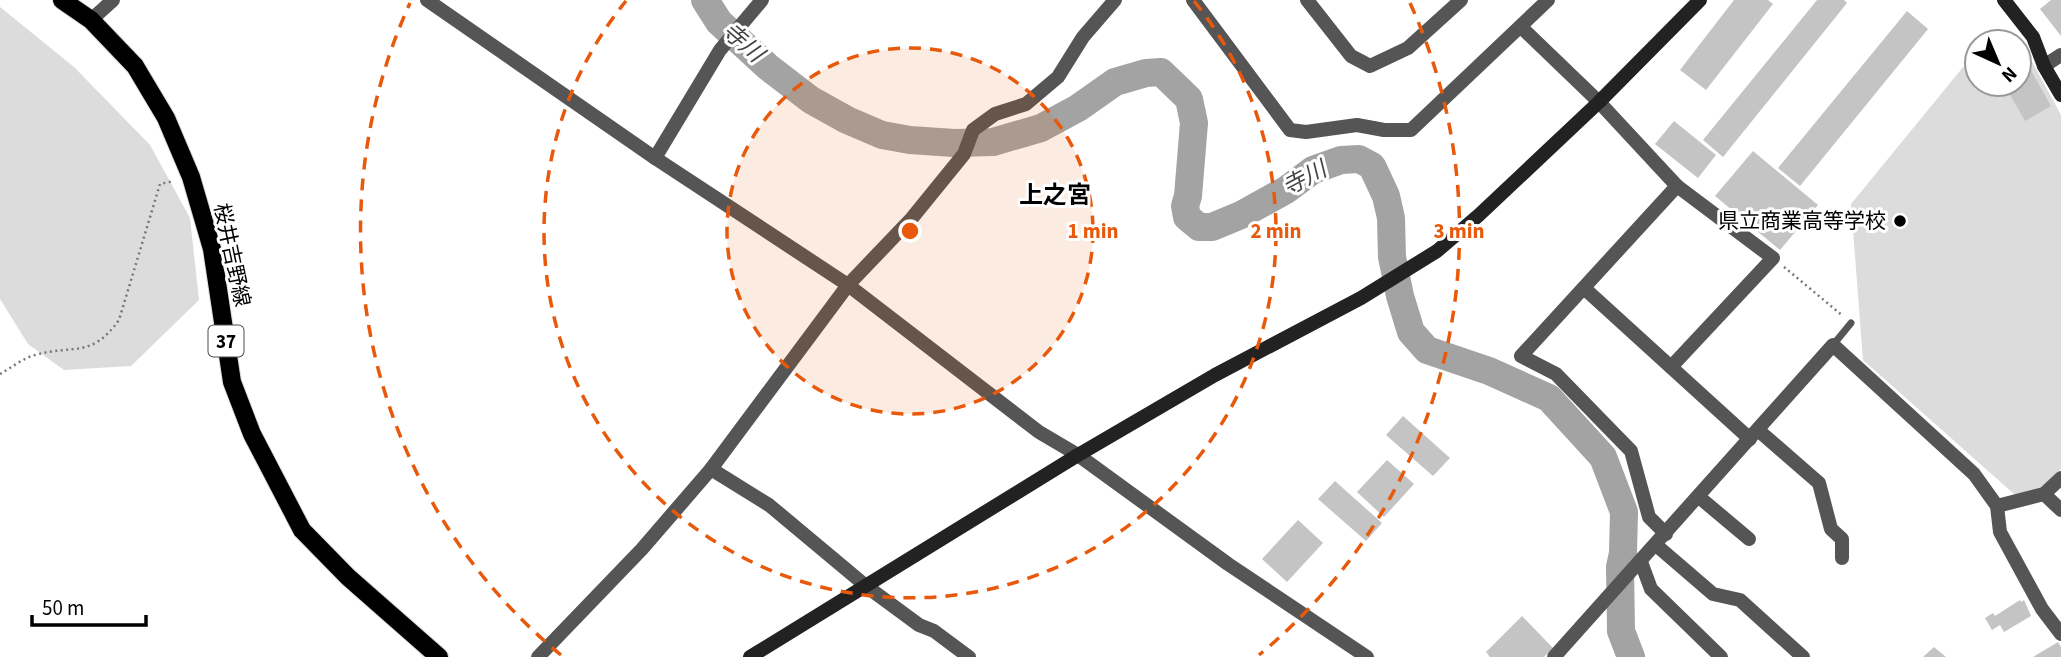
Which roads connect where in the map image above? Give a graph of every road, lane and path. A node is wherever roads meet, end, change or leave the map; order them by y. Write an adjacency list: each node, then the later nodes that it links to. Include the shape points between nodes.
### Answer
1 (62, 0): 13 (main road, 桜井吉野線 / 37)
2 (113, 0): 13 (street)
3 (427, 0): 19 (street)
4 (762, 0): 19 (street, via 720,50)
5 (1115, 0): 23 (street, via 1083,37 1058,77 1026,104 995,114 974,130 964,154 912,218)
6 (1194, 0): 14 (street, via 1290,130 1306,132 1357,125 1411,131)
7 (1307, 0): 12 (street, via 1351,56 1370,66 1408,48)
8 (1461, 0): 12 (street)
9 (1548, 0): 14 (street)
10 (1700, 0): 18 (street)
11 (2004, 0): 16 (street, via 2033,37)
12 (1446, 6)
13 (91, 20): 20 (main road, 桜井吉野線 / 37, via 135,66 166,118)
14 (1521, 27): 18 (street)
15 (2061, 55): 16 (street)
16 (2044, 66): 17 (street)
17 (2061, 95)
18 (1599, 102): 21 (street); 30 (street, via 1437,251 1361,299 1215,375)
19 (655, 158): 23 (street)
20 (191, 177): 28 (path, via 160,184 119,320 107,336 92,346 33,355); 44 (main road, 桜井吉野線 / 37, via 212,249 232,382 272,476 302,530)
21 (1677, 186): 22 (street); 24 (street)
22 (1773, 258): 25 (path); 27 (street)
23 (848, 285): 30 (street, via 1039,432); 31 (street)
24 (1584, 288): 27 (street); 37 (street, via 1521,356 1556,374 1632,451 1649,517)
25 (1851, 323): 26 (lane)
26 (1833, 345): 29 (street); 35 (street, via 1974,474)
27 (1671, 367): 29 (street)
28 (0, 374)
29 (1754, 434): 34 (street); 40 (street, via 1819,482 1831,529 1842,539)
30 (1078, 455): 42 (street); 48 (street)
31 (711, 468): 42 (street, via 769,505); 45 (street, via 642,550)
32 (2061, 478): 33 (street)
33 (2044, 494): 35 (street); 36 (street)
34 (1699, 497): 37 (street); 38 (street)
35 (1997, 506): 43 (street, via 2000,532)
36 (2061, 510)
37 (1666, 534): 39 (street)
38 (1749, 539)
39 (1656, 545): 41 (street); 51 (street, via 1713,594 1740,600)
40 (1842, 558)
41 (1641, 562): 49 (street); 50 (street, via 1651,589)
42 (866, 586): 46 (street); 47 (street)
43 (2061, 634)
44 (439, 657)
45 (538, 657)
46 (750, 657)
47 (969, 657)
48 (1367, 657)
49 (1554, 657)
50 (1721, 657)
51 (1804, 657)

